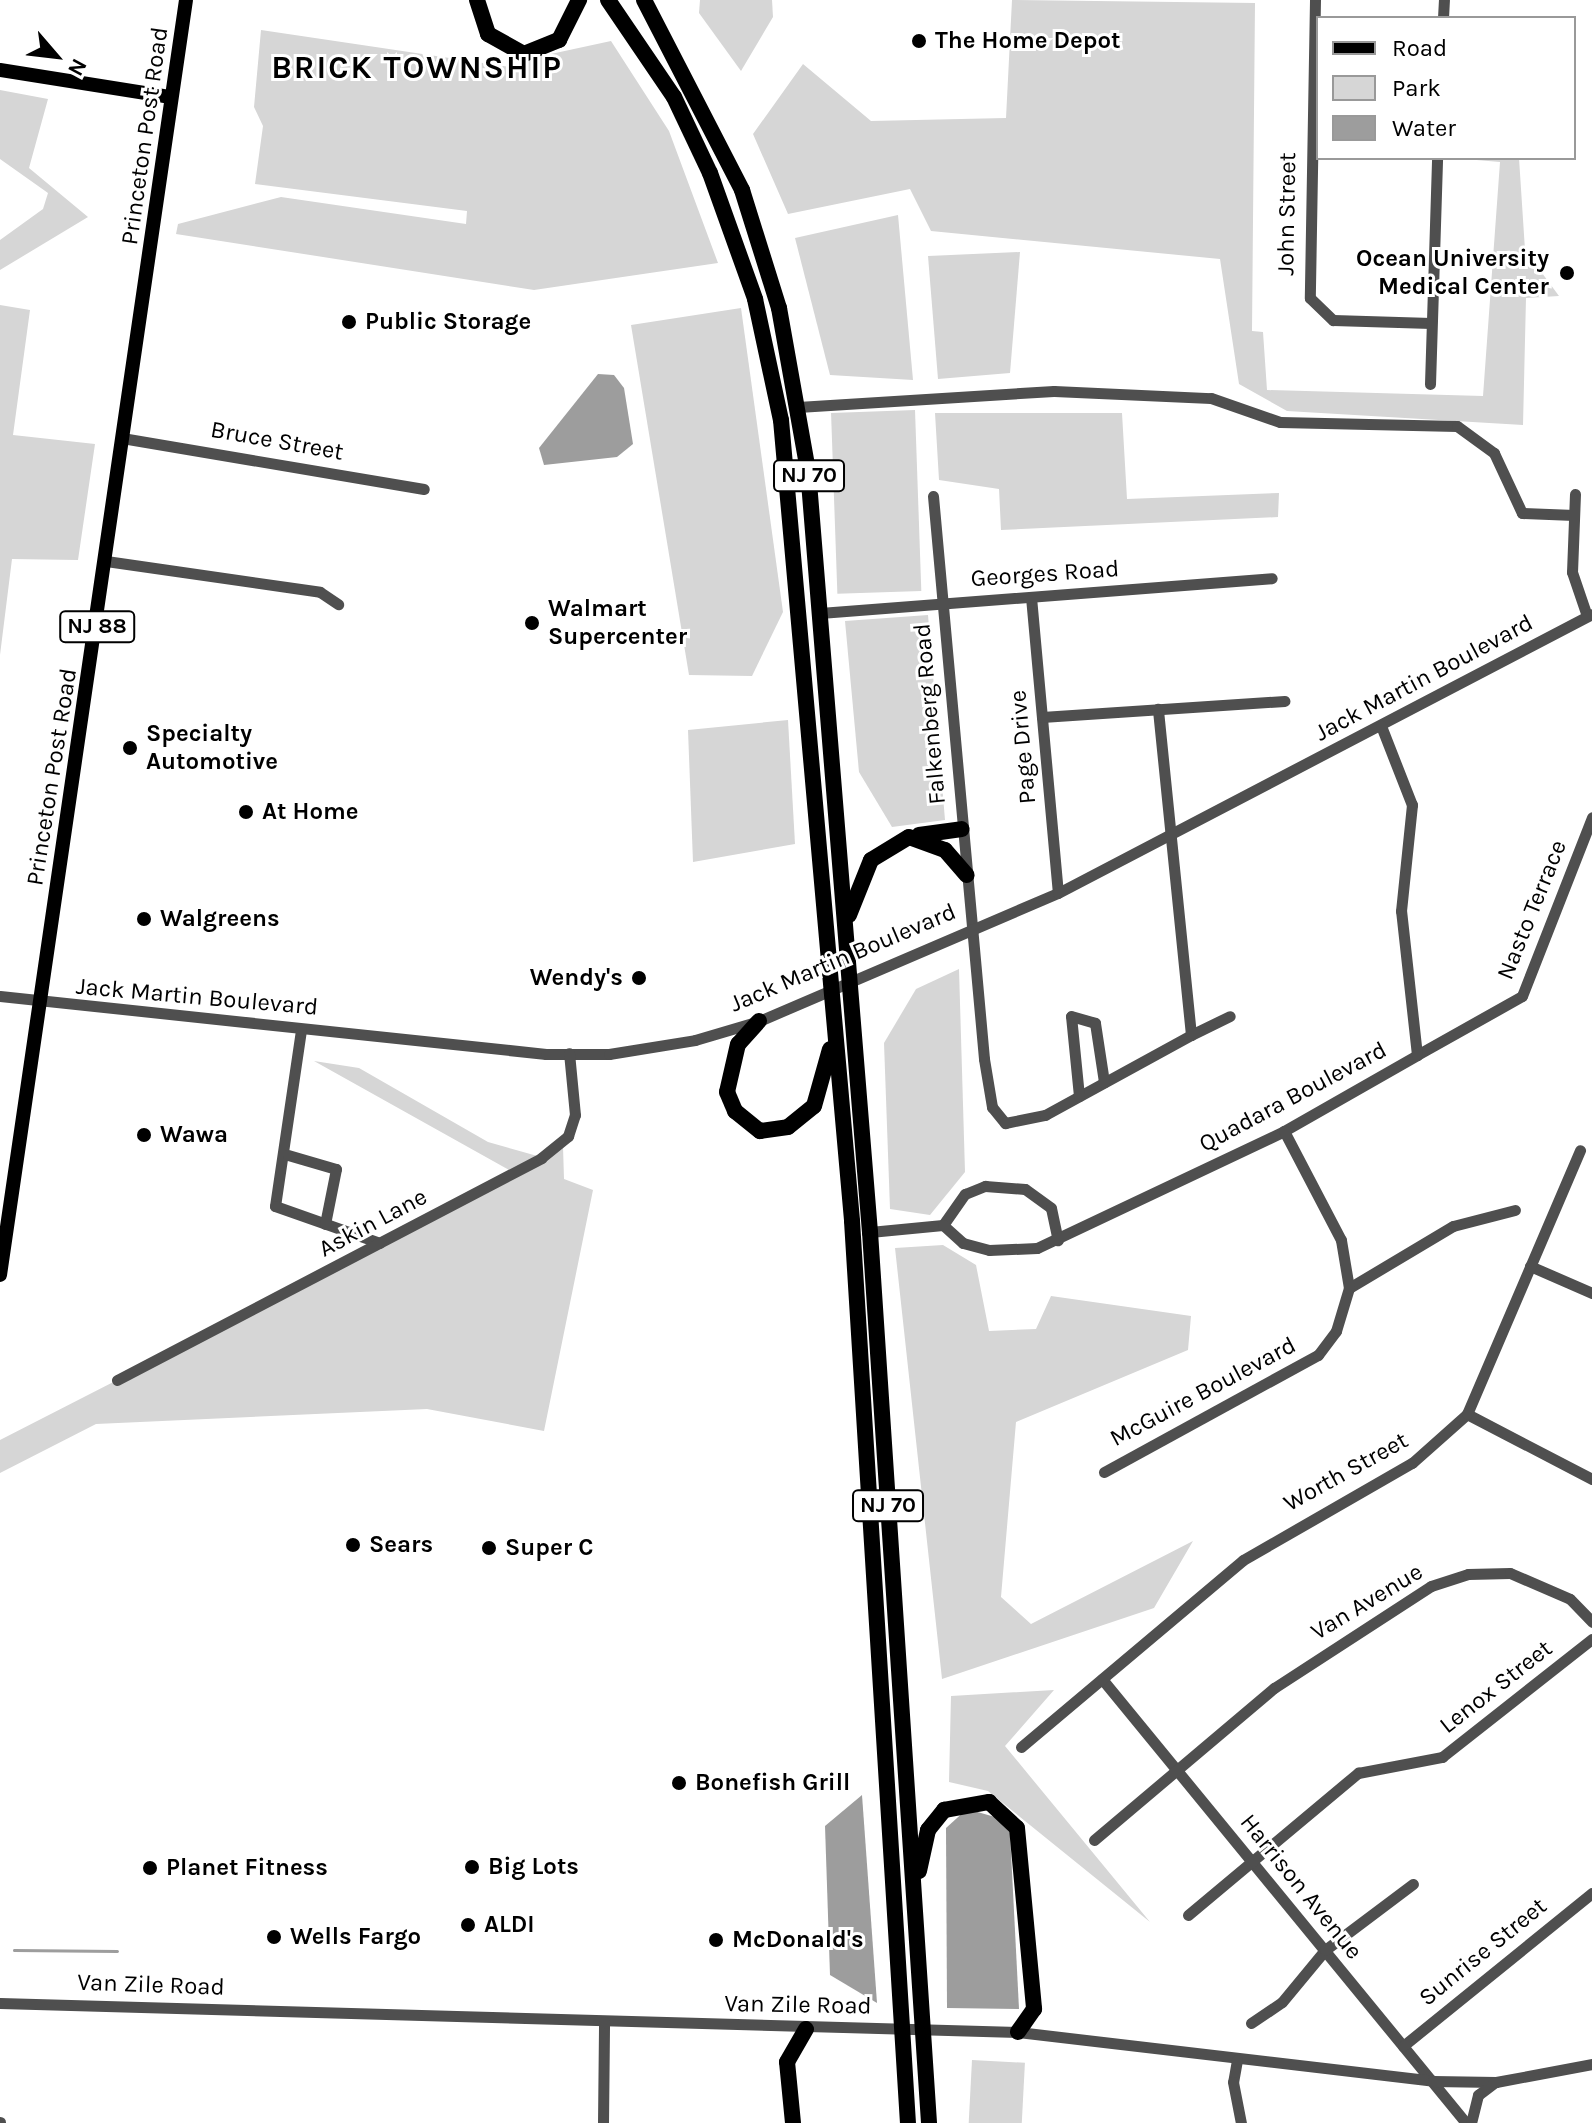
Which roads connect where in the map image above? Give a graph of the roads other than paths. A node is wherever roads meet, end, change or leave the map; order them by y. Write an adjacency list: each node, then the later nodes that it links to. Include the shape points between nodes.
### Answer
1 (186, 0): 9 (main road, Princeton Post Road / NJ 88)
2 (477, 0): 3 (highway, via 488,34 524,54 559,40)
3 (579, 0)
4 (608, 0): 39 (highway, NJ 70, via 674,97 755,299 781,420)
5 (644, 0): 13 (highway, NJ 70, via 742,190 779,308)
6 (1315, 0): 8 (street, John Street)
7 (0, 70): 9 (main road)
8 (1315, 88): 11 (street, John Street, via 1310,298 1333,320)
9 (171, 97): 14 (main road, Princeton Post Road / NJ 88)
10 (1437, 160): 11 (street)
11 (1431, 323): 12 (street)
12 (1430, 384)
13 (798, 407): 18 (street, via 1068,391 1211,398 1280,422 1457,426 1494,453 1522,513); 24 (highway, NJ 70)
14 (122, 438): 15 (street, Bruce Street); 19 (main road, Princeton Post Road / NJ 88)
15 (424, 489)
16 (1575, 494): 18 (street)
17 (933, 496): 22 (street, Falkenberg Road)
18 (1574, 515): 25 (street, via 1572,572)
19 (106, 561): 23 (street, via 320,592); 41 (main road, Princeton Post Road / NJ 88)
20 (1272, 578): 21 (street, Georges Road)
21 (1031, 597): 22 (street, Georges Road); 28 (street, Page Drive)
22 (943, 603): 24 (street, Georges Road); 31 (street, Falkenberg Road)
23 (338, 604)
24 (820, 613): 37 (highway, NJ 70)
25 (1590, 615): 29 (street, Jack Martin Boulevard)
26 (1284, 701): 27 (street)
27 (1158, 709): 28 (street); 33 (street)
28 (1042, 717): 35 (street, Page Drive)
29 (1381, 726): 33 (street, Jack Martin Boulevard); 48 (street, Quadara Boulevard, via 1412,805 1401,911)
30 (1592, 817): 48 (street, Nasto Terrace, via 1522,996)
31 (962, 829): 32 (highway); 34 (street, Falkenberg Road)
32 (909, 837): 34 (highway, via 945,850); 37 (highway, via 871,860 856,884)
33 (1171, 837): 35 (street, Jack Martin Boulevard); 45 (street)
34 (967, 875): 36 (street, Falkenberg Road)
35 (1058, 893): 36 (street, Jack Martin Boulevard)
36 (973, 928): 38 (street, Jack Martin Boulevard); 50 (street, Falkenberg Road, via 984,1059 998,1119 1016,1125)
37 (845, 932): 38 (highway, NJ 70)
38 (849, 982): 39 (street, Jack Martin Boulevard); 57 (highway, NJ 70)
39 (828, 993): 43 (street, Jack Martin Boulevard); 46 (highway, NJ 70)
40 (0, 996): 41 (street, Jack Martin Boulevard)
41 (42, 1003): 44 (street, Jack Martin Boulevard); 61 (main road, Princeton Post Road / NJ 88)
42 (1230, 1016): 45 (street)
43 (759, 1021): 46 (highway, via 738,1044 727,1092 735,1111 760,1131 788,1127 814,1106); 47 (street, Jack Martin Boulevard, via 662,1047)
44 (301, 1030): 47 (street, Jack Martin Boulevard); 53 (street)
45 (1191, 1035): 49 (street)
46 (833, 1036): 84 (highway, NJ 70, via 852,1221)
47 (569, 1053): 59 (street, Askin Lane, via 578,1097 568,1136)
48 (1417, 1055): 51 (street, Quadara Boulevard)
49 (1104, 1082): 50 (street); 50 (street, via 1095,1023 1071,1016)
50 (1079, 1096)
51 (1284, 1131): 58 (street, Quadara Boulevard); 62 (street, McGuire Boulevard, via 1341,1240)
52 (1580, 1150): 60 (street, Worth Street)
53 (288, 1155): 55 (street, via 275,1206); 55 (street, via 336,1169)
54 (1515, 1210): 62 (street, via 1453,1226)
55 (325, 1224): 59 (street)
56 (943, 1225): 57 (street); 58 (street, Quadara Boulevard, via 963,1243 989,1250); 58 (street, via 965,1194 985,1186 1025,1189 1051,1208)
57 (870, 1232): 77 (highway, NJ 70)
58 (1058, 1240)
59 (380, 1243): 64 (street, Askin Lane)
60 (1530, 1266): 63 (street); 65 (street, Worth Street)
61 (0, 1275)
62 (1349, 1288): 66 (street, McGuire Boulevard, via 1344,1314 1318,1355)
63 (1592, 1293)
64 (117, 1380)
65 (1467, 1414): 67 (street); 70 (street, Worth Street, via 1412,1463 1243,1560)
66 (1104, 1472)
67 (1592, 1479)
68 (1592, 1622): 72 (street, Van Avenue, via 1570,1599 1532,1579 1468,1574 1387,1610 1257,1702)
69 (1592, 1639): 74 (street, Lenox Street, via 1442,1757 1358,1773)
70 (1102, 1679): 71 (street, Worth Street); 72 (street, Harrison Avenue)
71 (1021, 1747)
72 (1177, 1770): 73 (street, Van Avenue); 74 (street, Harrison Avenue)
73 (1094, 1840)
74 (1252, 1861): 78 (street, Lenox Street); 79 (street, Harrison Avenue)
75 (1413, 1884): 79 (street)
76 (1592, 1893): 87 (street, Sunrise Street)
77 (914, 1909): 85 (highway, NJ 70); 86 (highway, via 921,1852 944,1810 967,1800 1006,1810 1017,1828 1034,2009)
78 (1188, 1915)
79 (1325, 1950): 82 (street, via 1282,2002); 87 (street, Harrison Avenue)
80 (0, 2003): 81 (street, Van Zile Road)
81 (604, 2022): 83 (street, Van Zile Road); 92 (street)
82 (1251, 2023)
83 (806, 2029): 84 (street, Van Zile Road); 93 (highway, via 787,2062)
84 (901, 2029): 85 (street, Van Zile Road); 94 (highway, NJ 70)
85 (922, 2029): 86 (street, Van Zile Road); 95 (highway, NJ 70)
86 (1018, 2032): 88 (street, Van Zile Road)
87 (1403, 2046): 90 (street, Harrison Avenue)
88 (1237, 2060): 90 (street, Van Zile Road); 96 (street, via 1233,2082)
89 (1592, 2064): 91 (street, Van Zile Road)
90 (1433, 2081): 91 (street, Van Zile Road); 97 (street, Harrison Avenue)
91 (1496, 2082): 97 (street, via 1478,2095)
92 (603, 2123)
93 (793, 2123)
94 (908, 2123)
95 (929, 2123)
96 (1241, 2123)
97 (1468, 2123)

